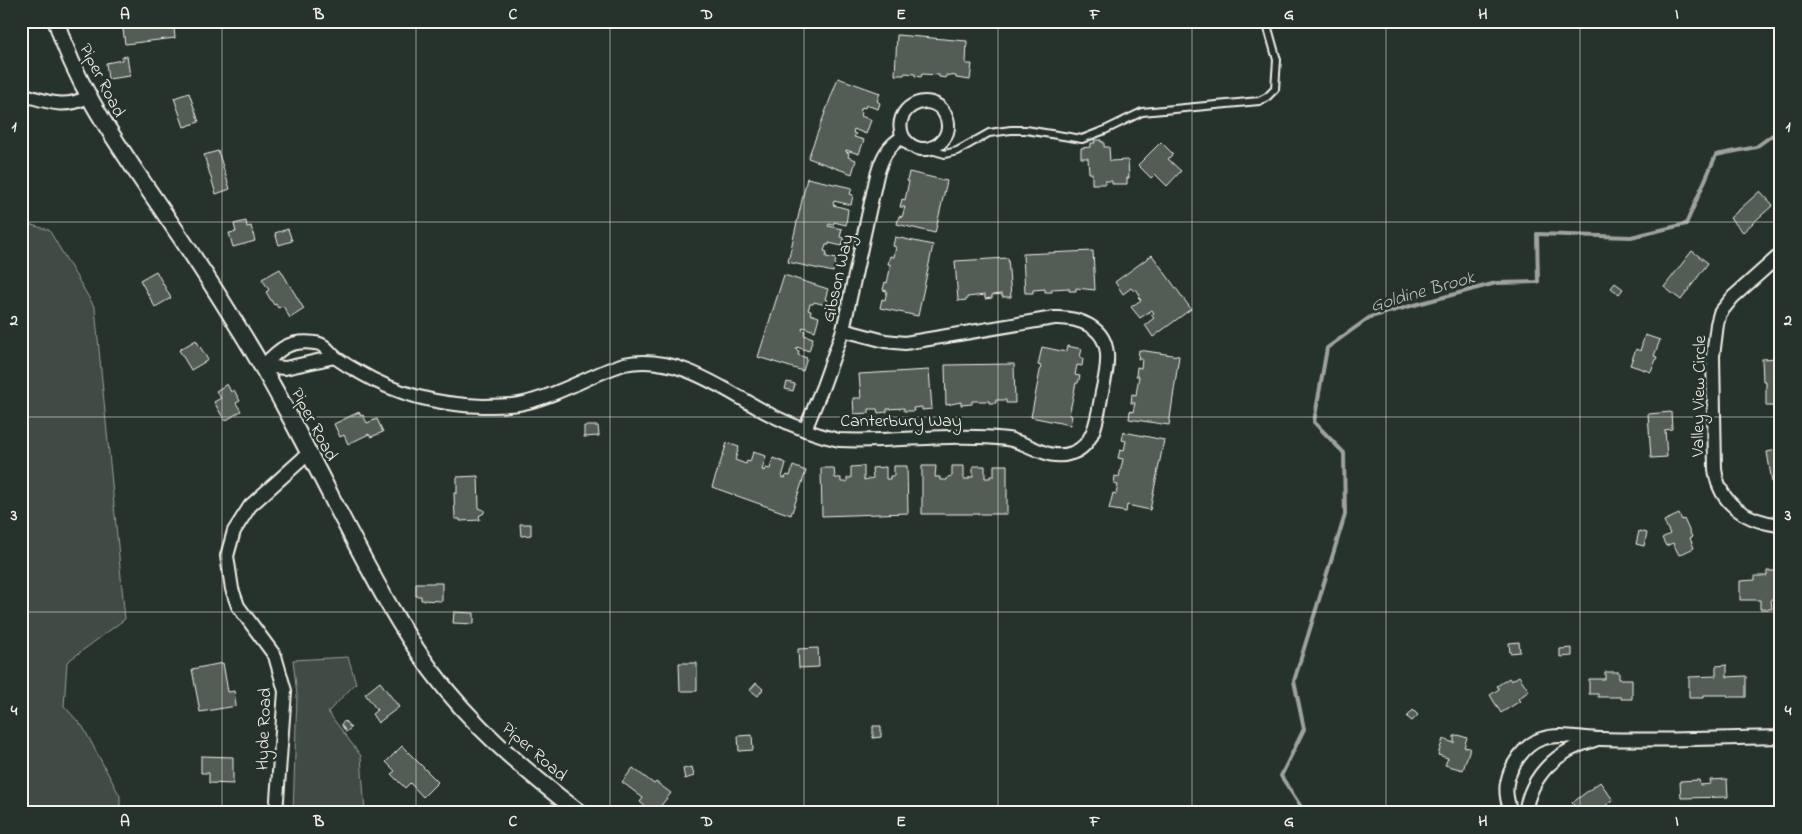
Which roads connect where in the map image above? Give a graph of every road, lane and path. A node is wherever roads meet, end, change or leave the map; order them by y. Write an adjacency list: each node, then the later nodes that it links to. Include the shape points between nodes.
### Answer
1 (56, 21): 4 (street, Piper Road)
2 (1266, 21): 6 (lane, via 1277,60 1275,89 1260,101 1142,112 1082,139 1011,130 989,133 946,154)
3 (21, 94): 4 (street, via 67,105)
4 (88, 97): 10 (street, Piper Road)
5 (903, 137): 6 (street, via 914,147); 6 (street, via 901,122 908,108 918,103 934,104 945,115 947,130 940,143); 8 (street, Gibson Way, via 891,145 881,164)
6 (927, 149)
7 (1781, 254): 13 (street, Valley View Circle, via 1720,313 1713,356 1715,469 1719,486 1727,501 1741,513 1759,522)
8 (843, 330): 11 (street, Gibson Way); 11 (street, Canterbury Way, via 905,343 1046,319 1081,321 1097,331 1106,348 1107,368 1096,424 1088,440 1078,451 1068,455 1039,451 1006,439 846,440)
9 (335, 357): 10 (street, via 285,368); 10 (street, Canterbury Way, via 321,344 296,343 278,350); 11 (street, Canterbury Way, via 368,378 392,388 440,402 478,406 531,401 624,364 667,364 697,374)
10 (263, 366): 12 (street, Piper Road)
11 (804, 430)
12 (309, 454): 16 (street, Hyde Road, via 250,506 234,531 227,556 238,606 275,656 285,690); 17 (street, Piper Road, via 379,587 431,671 505,751)
13 (1781, 525)
14 (1781, 737): 15 (street)
15 (1599, 739): 18 (street, via 1555,736 1540,739 1526,748 1507,783); 19 (street, via 1568,751 1547,766 1531,789)
16 (276, 813)
17 (580, 813)
18 (1511, 813)
19 (1525, 813)

